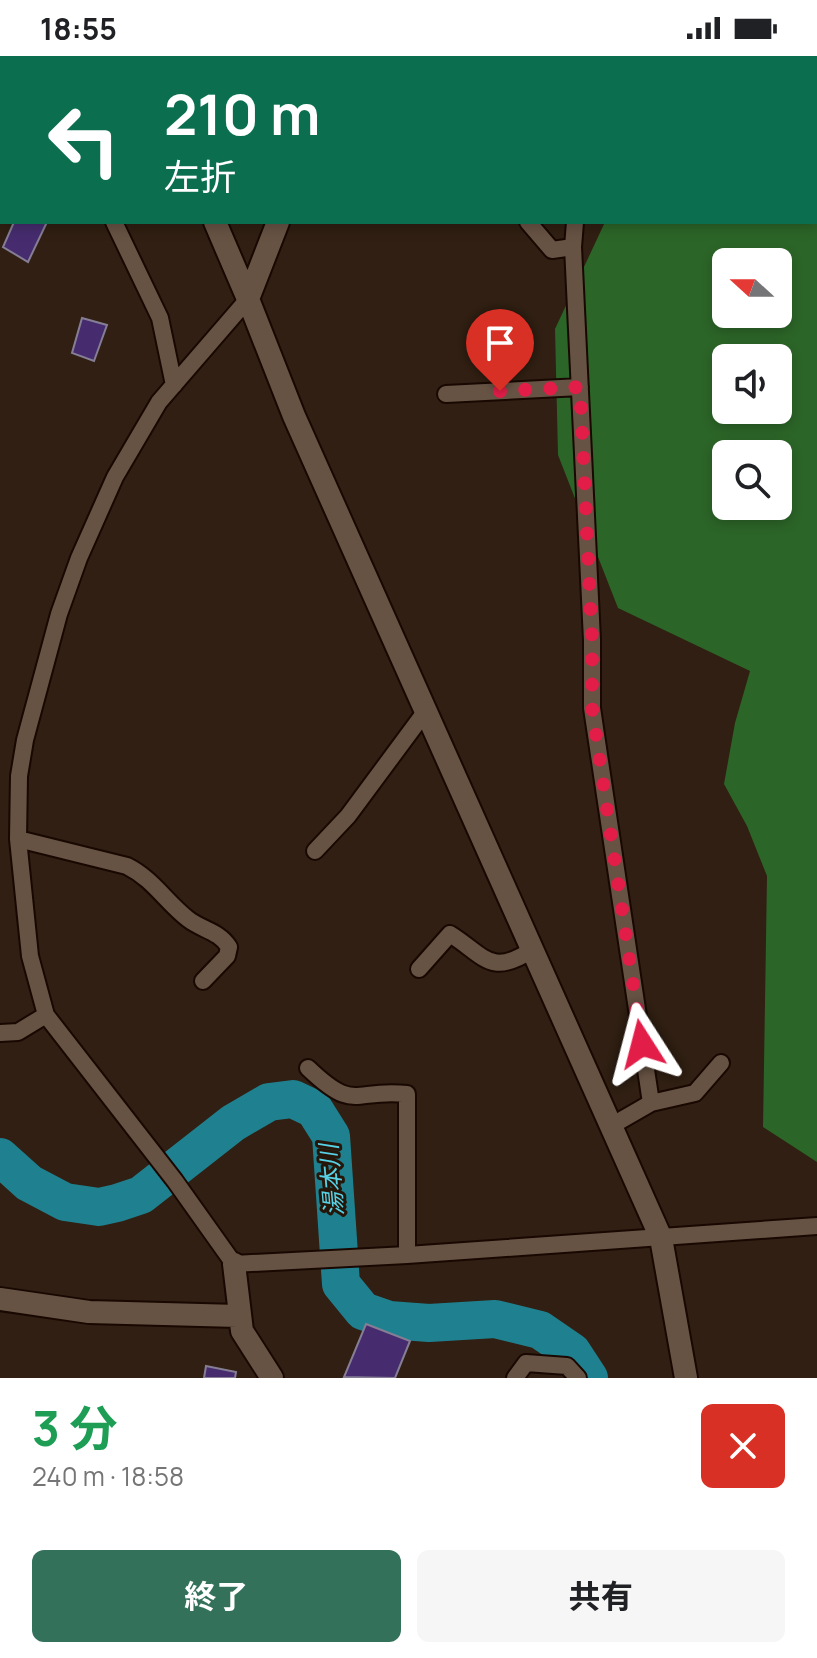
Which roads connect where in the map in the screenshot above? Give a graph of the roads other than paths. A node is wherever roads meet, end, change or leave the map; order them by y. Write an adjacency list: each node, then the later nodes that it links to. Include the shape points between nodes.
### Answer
1 (115, 224): 8 (street, via 160,318)
2 (216, 224): 7 (street)
3 (277, 224): 7 (street)
4 (530, 224): 6 (street, via 552,250)
5 (575, 224): 6 (street)
6 (573, 247): 9 (street)
7 (248, 299): 8 (street); 11 (street)
8 (174, 385): 12 (street, via 115,477 59,614 25,740)
9 (580, 387): 10 (street); 21 (street, via 592,708)
10 (446, 394)
11 (425, 712): 13 (street, via 348,816); 14 (street)
12 (18, 839): 16 (street, via 142,874 189,920 222,937 229,947); 17 (street, via 30,956)
13 (315, 851)
14 (532, 950): 15 (street, via 512,963 495,964 450,934); 22 (street)
15 (419, 969)
16 (203, 981)
17 (46, 1015): 18 (street, via 18,1032); 26 (street)
18 (0, 1033)
19 (721, 1063): 21 (street, via 695,1093)
20 (308, 1068): 25 (street, via 338,1094 352,1098 407,1094)
21 (651, 1103): 22 (street)
22 (611, 1126): 24 (street)
23 (817, 1226): 24 (street)
24 (661, 1238): 25 (street); 32 (street)
25 (407, 1255): 26 (street)
26 (234, 1264): 28 (street)
27 (0, 1299): 28 (street, via 89,1312)
28 (238, 1316): 29 (street)
29 (272, 1378)
30 (515, 1378): 31 (street, via 526,1363 567,1366)
31 (578, 1378)
32 (686, 1378)

